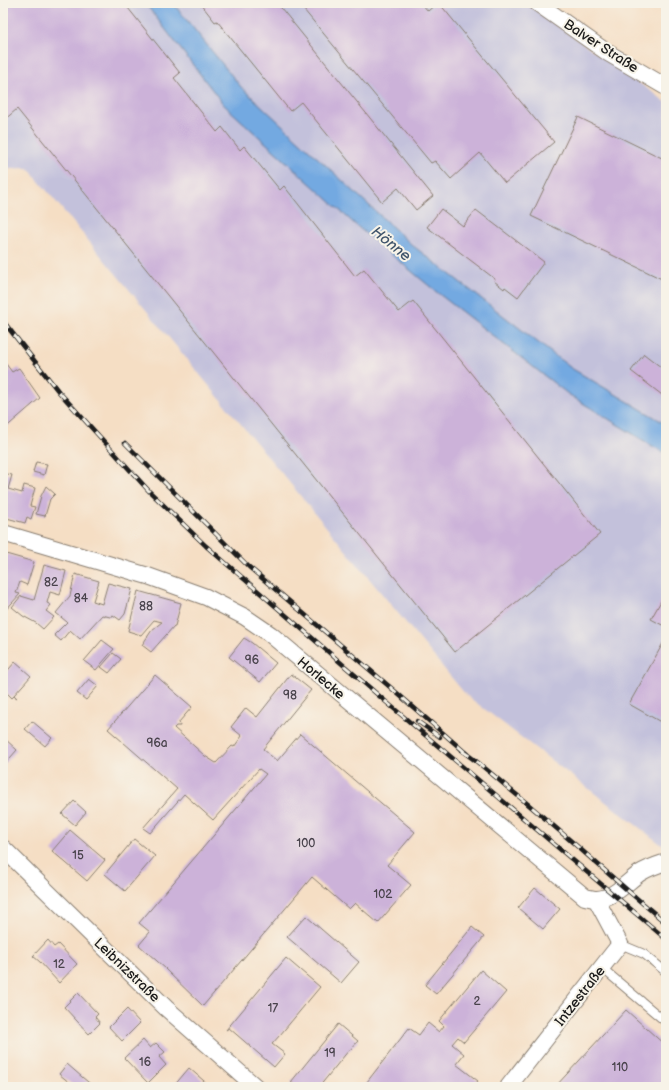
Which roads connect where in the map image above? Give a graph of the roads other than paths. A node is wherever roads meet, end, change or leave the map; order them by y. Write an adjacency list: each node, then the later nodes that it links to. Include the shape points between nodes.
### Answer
1 (537, 3): 2 (street, Balver Straße, via 608,53)
2 (666, 87)
3 (3, 533): 6 (street, Horlecke, via 148,576 206,597 245,617 270,634 585,897)
4 (3, 848): 11 (street, Leibnizstraße, via 166,1008)
5 (666, 862): 6 (street, via 638,874 612,894)
6 (596, 899): 7 (street)
7 (620, 944): 8 (street, Intzestraße); 9 (lane, via 644,954)
8 (602, 968): 10 (lane); 12 (street, Intzestraße)
9 (666, 972)
10 (666, 1022)
11 (256, 1087)
12 (508, 1087)

